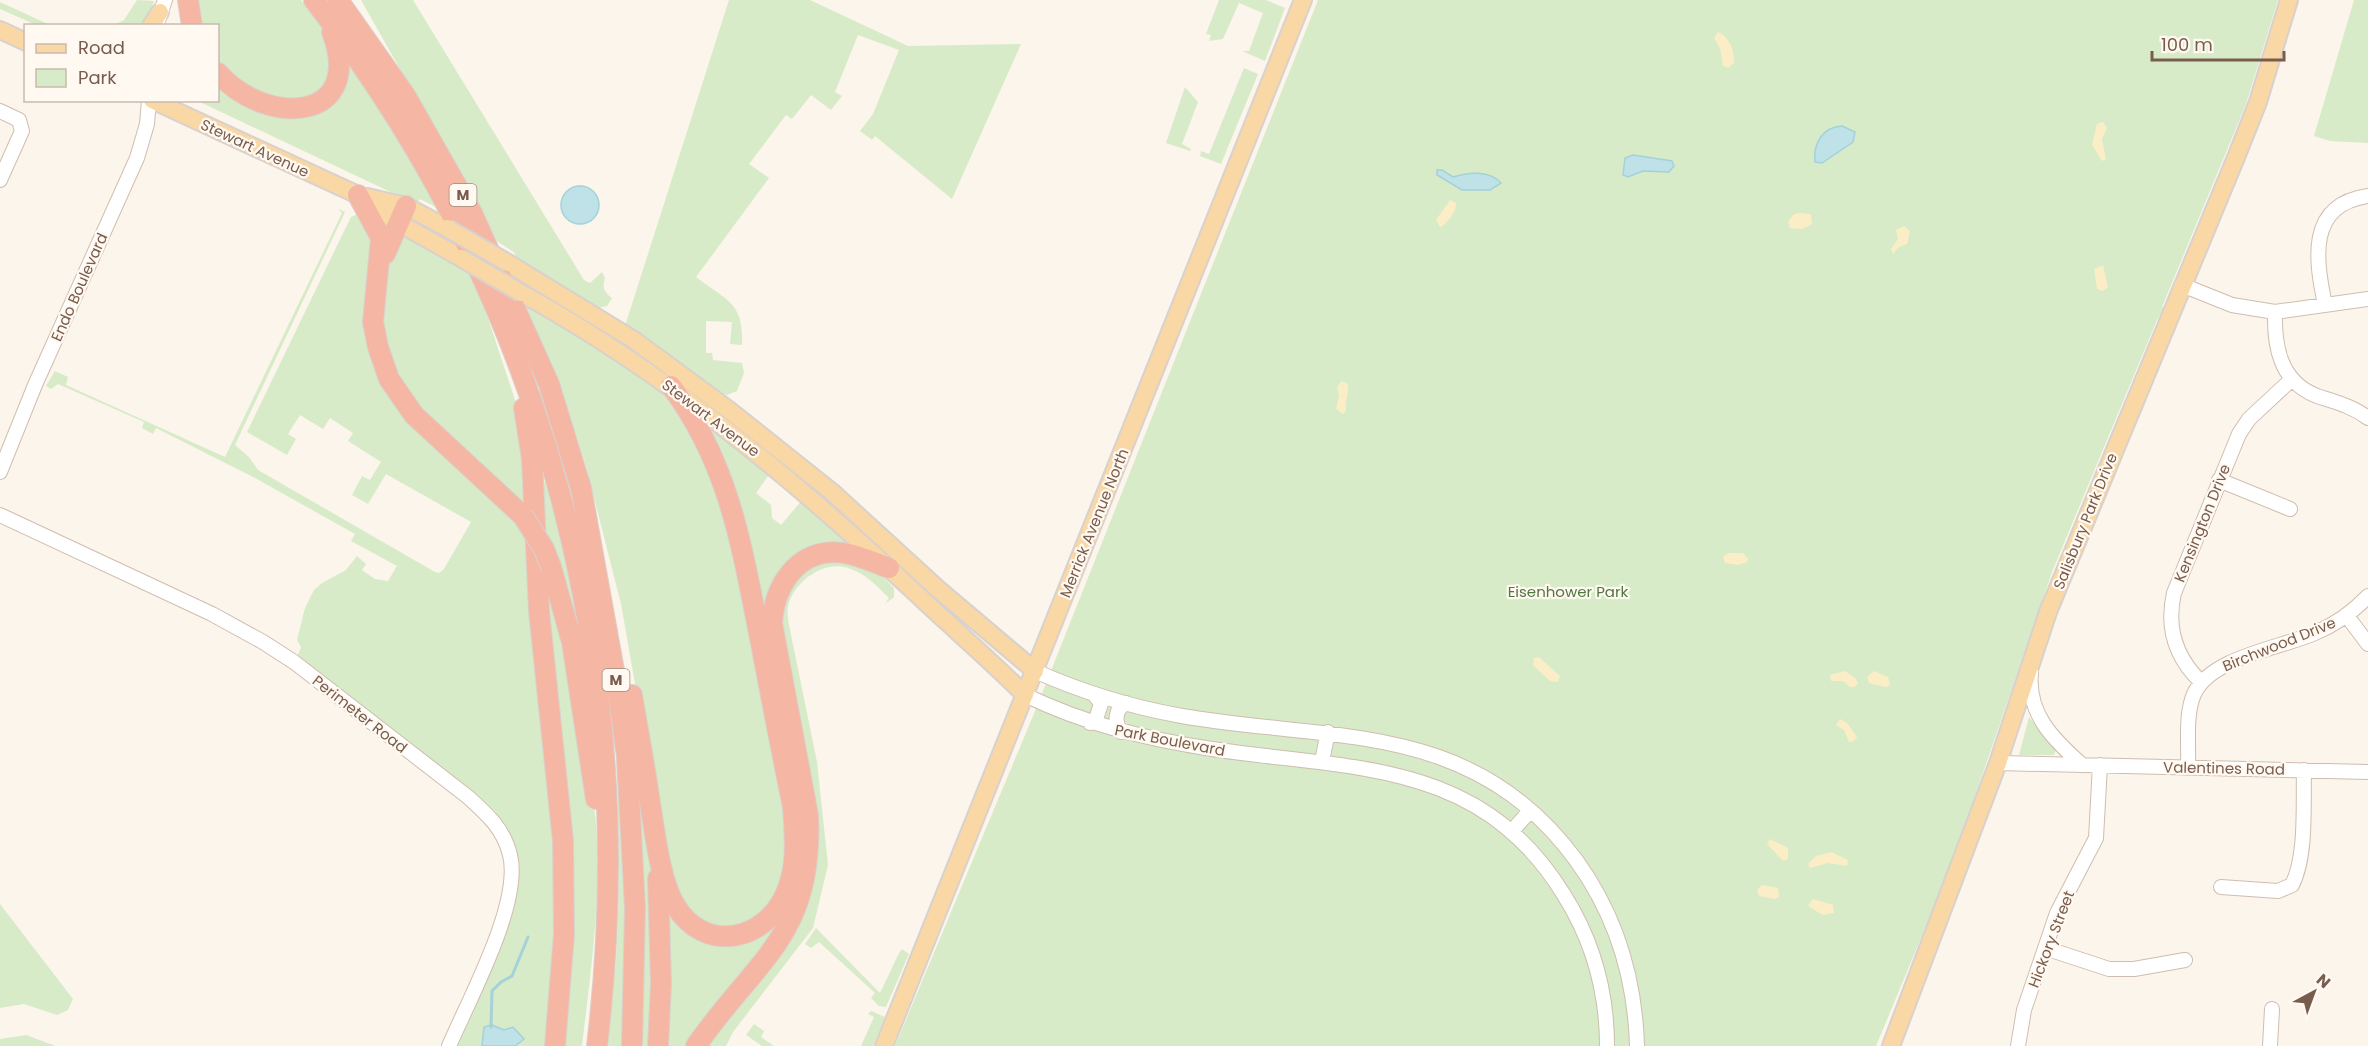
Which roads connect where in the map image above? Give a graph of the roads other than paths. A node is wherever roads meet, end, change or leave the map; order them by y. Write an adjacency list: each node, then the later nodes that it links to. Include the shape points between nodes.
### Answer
1 (188, 0): 6 (highway)
2 (355, 0): 9 (highway)
3 (1303, 0): 42 (main road, Merrick Avenue North)
4 (2289, 0): 19 (main road, Salisbury Park Drive, via 2258,102)
5 (326, 4): 9 (highway, M); 10 (highway, via 340,69 333,87 318,101 296,109 270,107 238,91); 23 (highway, M, via 435,184 471,252)
6 (192, 24)
7 (0, 30): 8 (main road)
8 (24, 41)
9 (388, 70): 36 (highway, M, via 472,213 545,375 581,488)
10 (219, 74)
11 (150, 102): 28 (street, Endo Boulevard, via 137,158)
12 (154, 102): 15 (main road, Stewart Avenue)
13 (0, 111): 14 (street, via 19,120 22,131)
14 (0, 180)
15 (358, 195): 17 (main road, Stewart Avenue); 18 (highway, via 381,238)
16 (2368, 196): 21 (street, via 2341,207 2320,233 2317,260)
17 (401, 214): 18 (highway); 25 (main road, Stewart Avenue, bridge, via 461,258 575,323); 26 (main road, Stewart Avenue, bridge, via 447,228 634,340)
18 (377, 276): 61 (highway, bridge, via 375,333 381,359 395,389 414,415 523,516 551,567 572,642)
19 (2182, 285): 22 (street, via 2232,305); 41 (main road, Salisbury Park Drive)
20 (2368, 299): 21 (street)
21 (2325, 305): 22 (street)
22 (2275, 312): 24 (street, via 2275,342)
23 (515, 355): 61 (highway, M, via 557,481 587,613 605,742); 66 (highway, via 532,459 539,611 563,831 564,925)
24 (2292, 379): 27 (street, via 2314,395 2346,405); 29 (street, Kensington Drive, via 2243,427)
25 (670, 386): 26 (main road, Stewart Avenue); 59 (highway, via 704,436 737,526 793,807 794,859 786,892 765,923 743,934 713,935 691,925 673,903)
26 (731, 418): 30 (main road, Stewart Avenue); 31 (main road, Stewart Avenue)
27 (2368, 418)
28 (0, 472)
29 (2219, 480): 32 (street); 43 (street, Kensington Drive, via 2177,583 2170,612 2176,649)
30 (832, 492): 31 (main road); 34 (main road, Stewart Avenue)
31 (808, 494): 35 (main road, Stewart Avenue)
32 (2289, 509)
33 (0, 515): 65 (street, Perimeter Road, via 212,614 263,642 294,662 493,819 510,854 511,892)
34 (862, 519): 35 (main road); 42 (main road, Stewart Avenue)
35 (861, 542): 37 (main road, Stewart Avenue)
36 (596, 559): 59 (highway, via 616,620 632,695); 68 (highway, M, via 619,698 631,814 635,908)
37 (889, 568): 44 (main road, Stewart Avenue); 70 (highway, via 846,553 818,555 798,566 777,592 773,604 774,634 808,815 805,878 797,906 777,946)
38 (2368, 596): 39 (street, Birchwood Drive)
39 (2347, 616): 40 (street); 43 (street, Birchwood Drive, via 2309,635 2218,668)
40 (2368, 644)
41 (2033, 656): 51 (main road, Salisbury Park Drive); 52 (street, via 2031,691 2041,721 2054,740)
42 (1035, 671): 44 (main road, Merrick Avenue North); 45 (street, Park Boulevard)
43 (2201, 682): 54 (street, via 2190,709)
44 (1025, 695): 47 (street, Park Boulevard); 71 (main road, Merrick Avenue North)
45 (1095, 695): 46 (street, Park Boulevard); 47 (street, via 1101,704 1096,719)
46 (1126, 703): 48 (street, via 1116,716); 49 (street, Park Boulevard, via 1183,716)
47 (1090, 723): 48 (street, Park Boulevard)
48 (1120, 732): 50 (street, Park Boulevard, via 1214,749)
49 (1328, 732): 50 (street); 57 (street, Park Boulevard, via 1386,741 1446,758 1491,782)
50 (1322, 761): 58 (street, Park Boulevard, via 1413,778 1457,796)
51 (1998, 763): 52 (street, Valentines Road); 74 (main road, Salisbury Park Drive)
52 (2081, 764): 53 (street, Valentines Road)
53 (2100, 765): 54 (street, Valentines Road); 62 (street, Hickory Street, via 2096,838 2065,897)
54 (2188, 767): 55 (street, Valentines Road)
55 (2304, 770): 56 (street, Valentines Road); 60 (street, via 2302,841 2292,885 2278,891)
56 (2368, 772)
57 (1530, 811): 58 (street); 73 (street, Park Boulevard, via 1570,852 1605,906 1631,980)
58 (1511, 832): 72 (street, Park Boulevard, via 1556,881 1575,912 1602,988)
59 (656, 844): 69 (highway, via 661,984)
60 (2221, 887)
61 (609, 890): 67 (highway, M)
62 (2045, 948): 63 (street, via 2109,969); 75 (street, Hickory Street, via 2024,1010)
63 (2185, 960)
64 (2272, 1009): 76 (street)
65 (449, 1046)
66 (555, 1046)
67 (597, 1046)
68 (632, 1046)
69 (658, 1046)
70 (696, 1046)
71 (884, 1046)
72 (1607, 1046)
73 (1637, 1046)
74 (1891, 1046)
75 (2018, 1046)
76 (2270, 1046)

